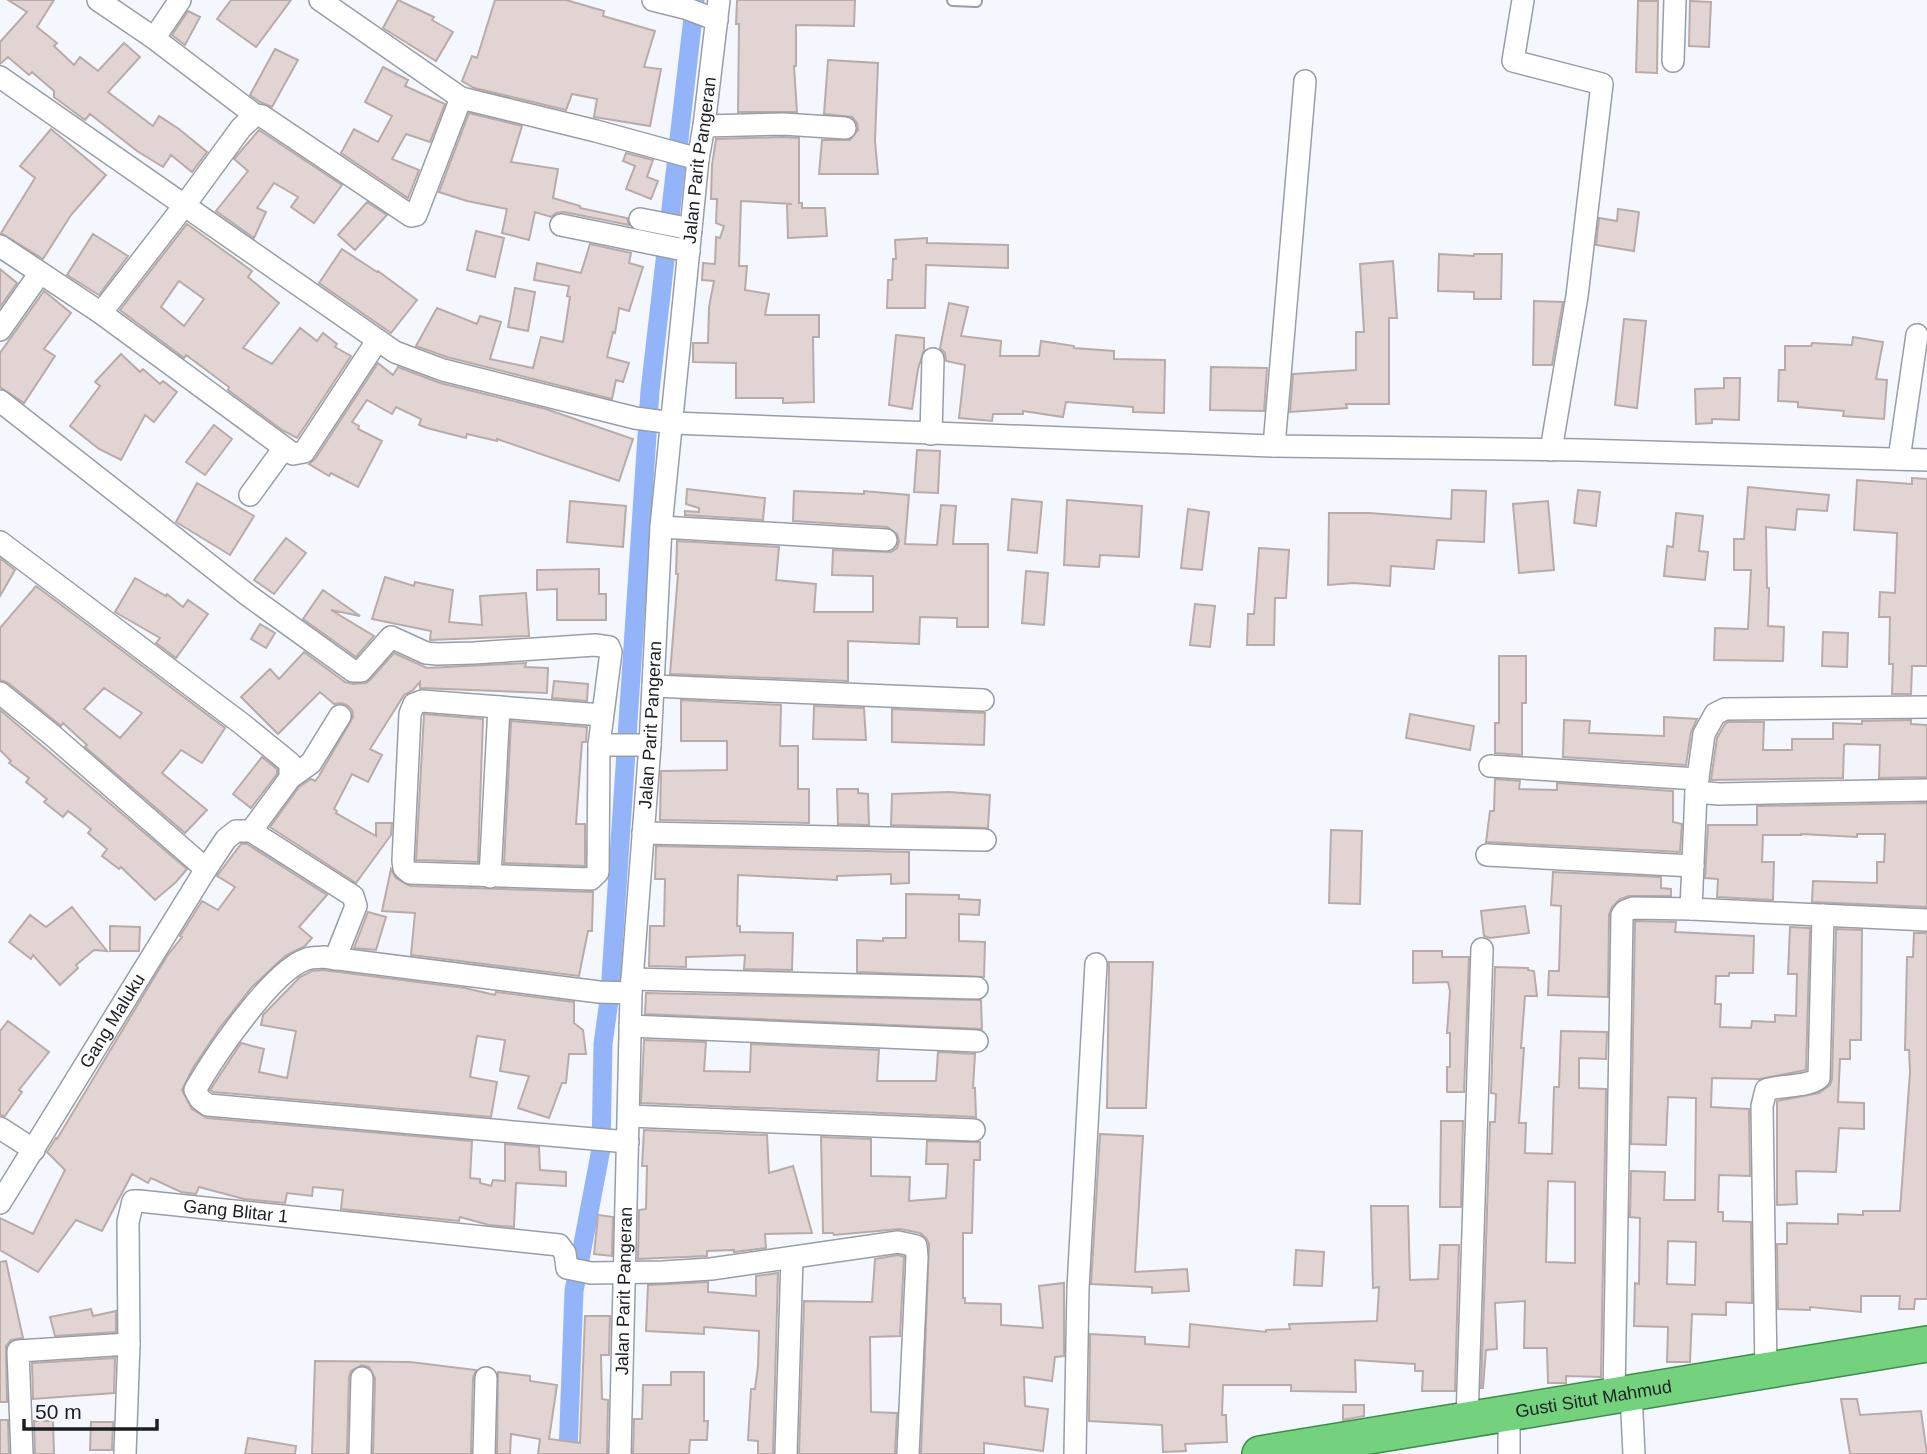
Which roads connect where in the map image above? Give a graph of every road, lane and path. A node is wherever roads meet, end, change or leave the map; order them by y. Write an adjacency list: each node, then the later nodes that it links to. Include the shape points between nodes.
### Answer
1 (98, 0): 10 (street)
2 (180, 0): 10 (street)
3 (320, 0): 14 (street)
4 (653, 0): 9 (street)
5 (953, 0): 8 (lane)
6 (1523, 0): 34 (street, via 1513,61 1602,83 1577,296)
7 (1675, 0): 11 (street)
8 (976, 1)
9 (706, 10): 16 (street, Jalan Parit Pangeran)
10 (151, 36): 15 (street)
11 (1673, 61)
12 (0, 77): 19 (street)
13 (1305, 81): 32 (street)
14 (461, 98): 15 (street, via 426,192 416,215 411,216); 18 (street)
15 (256, 115): 19 (street, via 248,119)
16 (704, 126): 17 (street); 18 (street, Jalan Parit Pangeran)
17 (845, 128)
18 (694, 158): 21 (street, Jalan Parit Pangeran)
19 (184, 206): 24 (street); 27 (street)
20 (561, 225): 21 (street, via 662,245)
21 (674, 233): 30 (street, Jalan Parit Pangeran)
22 (0, 246): 23 (street)
23 (40, 273): 24 (street); 25 (street)
24 (101, 313): 33 (street)
25 (0, 330)
26 (1917, 335): 35 (street)
27 (377, 341): 30 (street, via 443,370); 33 (street, via 304,452 293,454)
28 (933, 359): 31 (street)
29 (0, 401): 46 (street, via 354,671 362,670 391,638 437,654 604,645 611,652)
30 (667, 422): 31 (street); 38 (street, Jalan Parit Pangeran)
31 (931, 434): 32 (street)
32 (1274, 446): 34 (street)
33 (284, 448): 37 (street)
34 (1551, 450): 35 (street)
35 (1899, 459): 36 (street)
36 (1927, 460)
37 (250, 495)
38 (661, 527): 39 (street); 41 (street, Jalan Parit Pangeran)
39 (886, 540)
40 (0, 542): 51 (street, via 242,724 290,764)
41 (653, 687): 43 (street); 49 (street, Jalan Parit Pangeran)
42 (0, 694): 59 (street)
43 (983, 700)
44 (499, 706): 46 (street); 60 (street); 60 (street, via 422,701 414,704 410,715 404,868 410,873)
45 (1927, 707): 52 (street, via 1725,709 1715,714 1704,734)
46 (602, 715): 48 (street)
47 (340, 716): 51 (street, via 311,763)
48 (604, 744): 49 (street); 60 (street, via 598,872 591,879)
49 (645, 744): 55 (street, Jalan Parit Pangeran)
50 (1490, 766): 52 (street)
51 (290, 778): 54 (street)
52 (1697, 786): 53 (street, via 1719,794); 58 (street)
53 (1927, 790)
54 (251, 831): 59 (street, Gang Maluku, via 236,831 226,839); 65 (street, via 353,896 356,906)
55 (643, 833): 56 (street); 68 (street, Jalan Parit Pangeran)
56 (985, 841)
57 (1487, 855): 58 (street)
58 (1693, 866): 61 (street)
59 (206, 869): 75 (street, Gang Maluku)
60 (490, 877)
61 (1691, 909): 62 (street); 84 (street, via 1633,908 1622,915)
62 (1823, 915): 63 (street); 81 (street, via 1819,1078 1814,1083 1766,1090 1762,1106)
63 (1927, 920)
64 (1482, 949): 86 (street)
65 (335, 959): 68 (street, via 600,992); 74 (street, via 307,959 271,986 211,1062 195,1090 201,1099 208,1105)
66 (1096, 964): 94 (street, via 1078,1289)
67 (977, 988): 68 (street)
68 (628, 989): 69 (street, Jalan Parit Pangeran)
69 (630, 1026): 70 (street); 71 (street, Jalan Parit Pangeran)
70 (976, 1041)
71 (629, 1116): 73 (street); 74 (street, Jalan Parit Pangeran)
72 (0, 1128): 75 (street)
73 (974, 1130)
74 (622, 1141): 78 (street, Jalan Parit Pangeran)
75 (34, 1150): 76 (street, Gang Maluku)
76 (0, 1203)
77 (792, 1258): 78 (street, via 711,1269); 92 (street); 93 (street, via 898,1242 916,1246)
78 (626, 1272): 79 (street, Gang Blitar 1, via 566,1268 559,1245 139,1200 133,1201 128,1222); 91 (street, Jalan Parit Pangeran)
79 (129, 1344): 87 (street, via 18,1351); 88 (street, Gang Blitar 1)
80 (1927, 1344): 81 (highway, Gusti Situt Mahmud)
81 (1766, 1372): 84 (highway, Gusti Situt Mahmud)
82 (362, 1378): 89 (street)
83 (486, 1378): 90 (street)
84 (1622, 1395): 85 (highway, Gusti Situt Mahmud); 97 (street)
85 (1509, 1413): 86 (highway, Gusti Situt Mahmud); 96 (street)
86 (1467, 1420): 95 (highway, Gusti Situt Mahmud)
87 (22, 1454)
88 (125, 1454)
89 (360, 1454)
90 (484, 1454)
91 (620, 1454)
92 (786, 1454)
93 (908, 1454)
94 (1075, 1454)
95 (1261, 1454)
96 (1509, 1454)
97 (1634, 1454)

